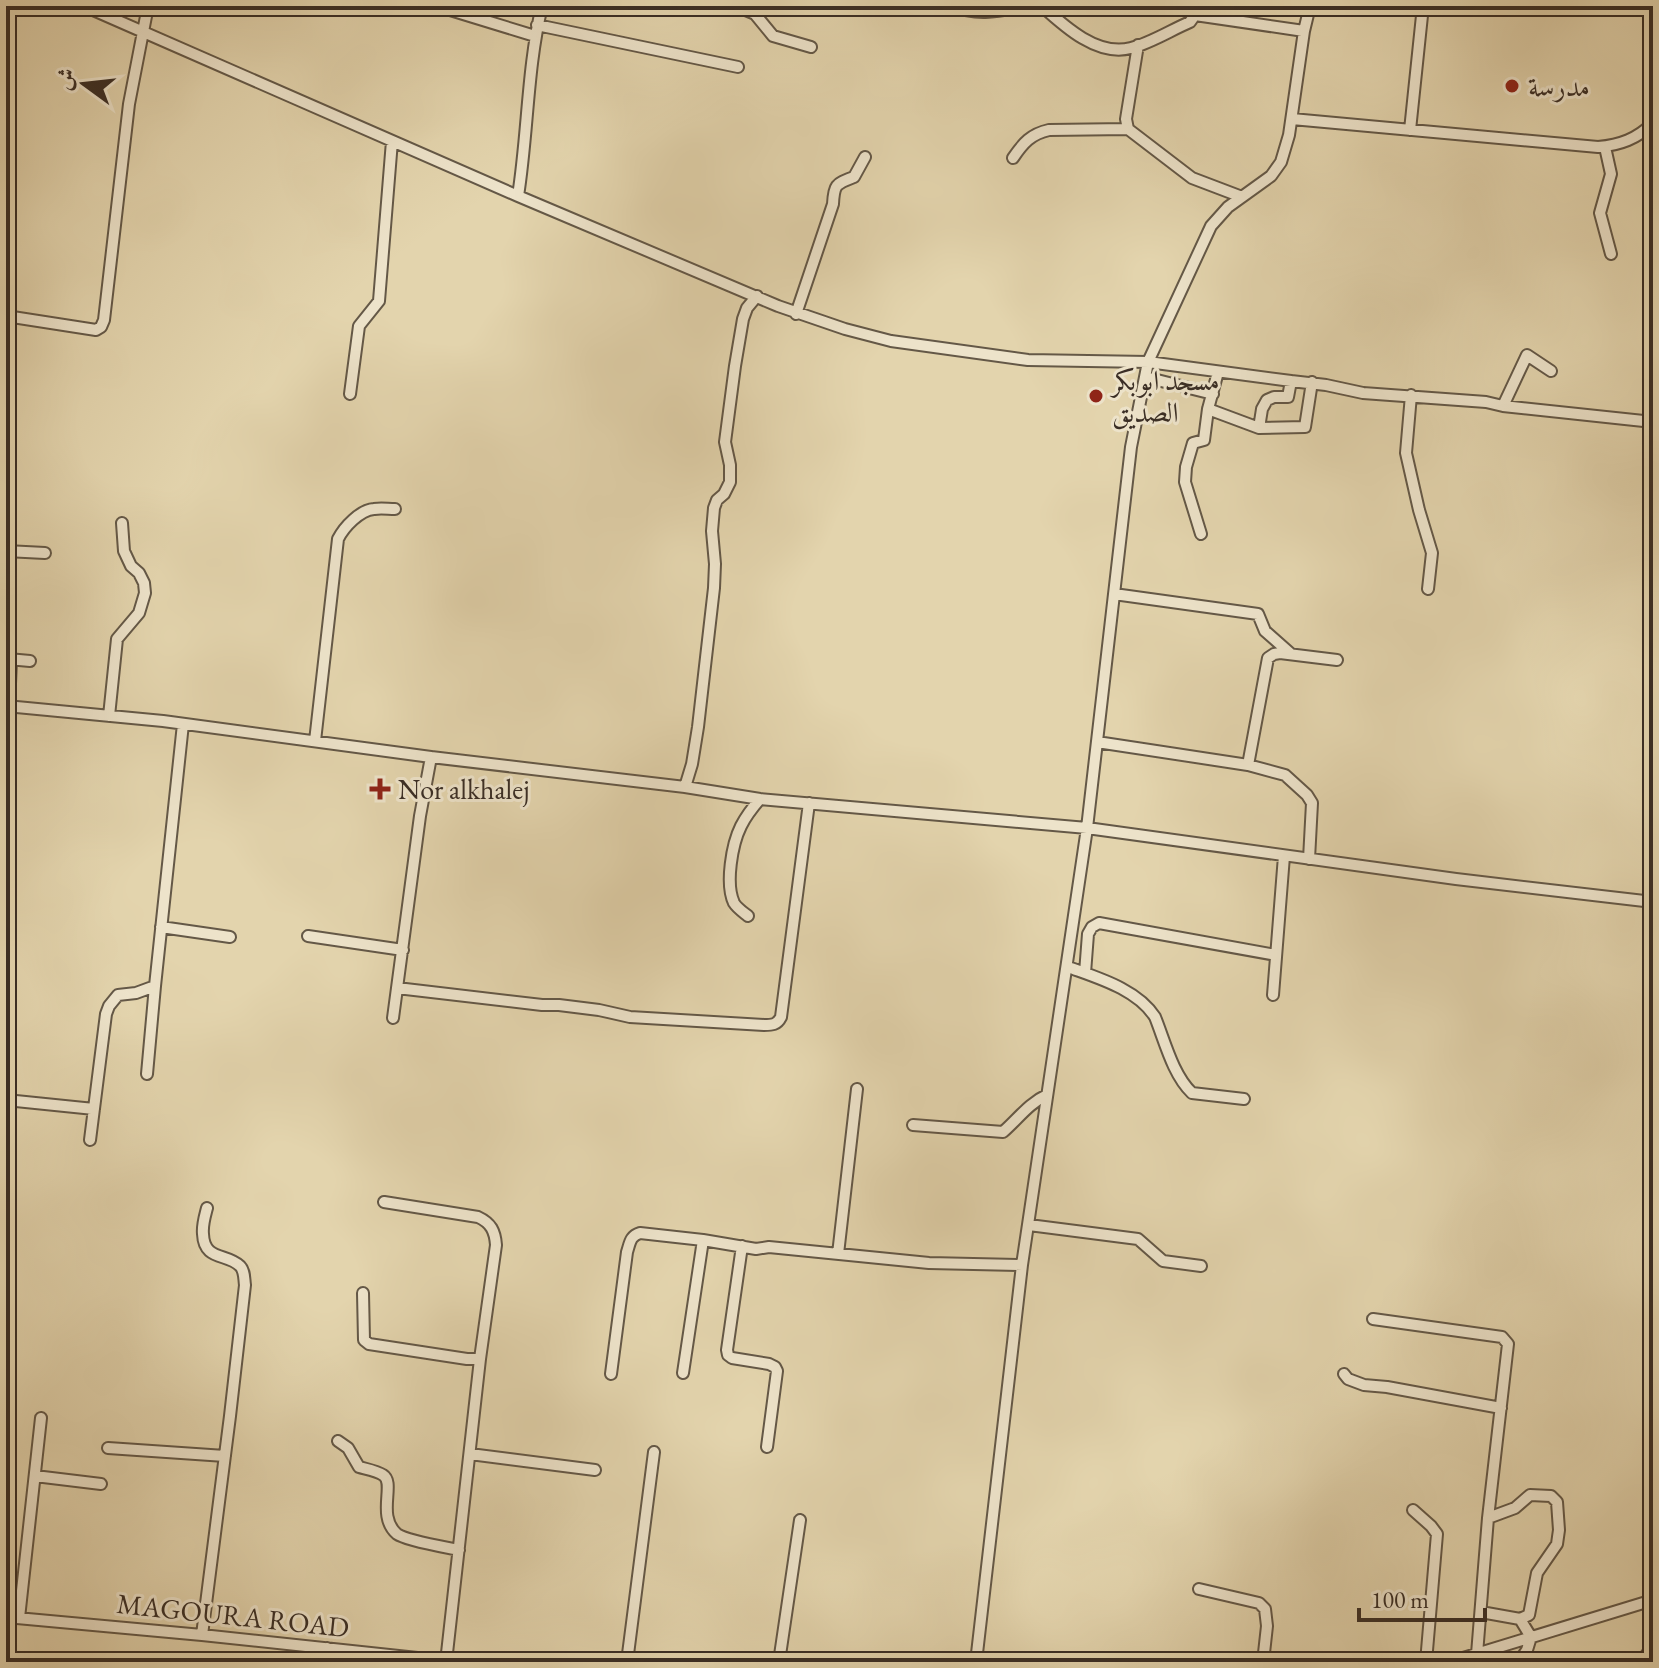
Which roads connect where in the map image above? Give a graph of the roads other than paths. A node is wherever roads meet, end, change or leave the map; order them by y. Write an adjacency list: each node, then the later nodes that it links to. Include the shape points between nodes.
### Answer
1 (84, 6): 12 (street)
2 (148, 6): 12 (street)
3 (437, 6): 13 (street)
4 (542, 6): 13 (street)
5 (736, 6): 16 (street, via 755,14 773,36)
6 (953, 6): 7 (street, via 989,12)
7 (1030, 6)
8 (1042, 6): 15 (street, via 1102,48)
9 (1310, 6): 14 (street)
10 (1423, 6): 21 (street)
11 (1193, 10): 14 (street); 15 (street, via 1190,22)
12 (142, 31): 22 (street); 31 (street, via 101,327)
13 (536, 31): 17 (street); 26 (street)
14 (1304, 31): 18 (street)
15 (1138, 45): 20 (street)
16 (811, 47)
17 (738, 67)
18 (1292, 119): 21 (street); 27 (street, via 1277,170)
19 (1653, 123): 23 (street, via 1631,140)
20 (1128, 129): 25 (street, via 1049,130 1027,140); 27 (street, via 1192,178)
21 (1410, 130): 23 (street)
22 (392, 141): 26 (street); 38 (street, via 379,301 359,326)
23 (1605, 147): 28 (street, via 1611,174 1600,213)
24 (865, 157): 30 (street, via 854,177 835,187)
25 (1013, 158)
26 (518, 196): 29 (street)
27 (1242, 197): 32 (street, via 1211,226)
28 (1611, 254)
29 (757, 296): 30 (street); 63 (street, via 743,319 735,366 725,442 730,482 714,508 713,600)
30 (796, 314): 32 (street, via 891,341 1028,360)
31 (6, 316)
32 (1148, 362): 34 (street); 35 (street)
33 (1551, 371): 41 (street, via 1527,355)
34 (1218, 372): 36 (street); 39 (street)
35 (1145, 377): 39 (street); 51 (street)
36 (1291, 381): 37 (street); 44 (street, via 1288,397 1267,400)
37 (1312, 382): 40 (street, via 1363,393); 44 (street, via 1305,427)
38 (350, 394)
39 (1213, 394): 42 (street)
40 (1411, 395): 41 (street); 50 (street, via 1406,453 1432,553)
41 (1503, 406): 43 (street)
42 (1208, 409): 44 (street); 47 (street, via 1204,440 1193,443 1185,482)
43 (1653, 422)
44 (1259, 428)
45 (395, 509): 59 (street, via 367,511 338,539)
46 (122, 523): 57 (street, via 124,551 145,593 139,613 117,639)
47 (1201, 534)
48 (6, 551): 49 (street)
49 (45, 553)
50 (1428, 589)
51 (1114, 594): 52 (street, via 1258,614 1265,631); 60 (street)
52 (1291, 654): 54 (street); 62 (street, via 1268,658)
53 (9, 659): 55 (street); 56 (street)
54 (1337, 660)
55 (30, 661)
56 (8, 706): 57 (street)
57 (109, 716): 58 (street)
58 (183, 724): 59 (street); 71 (street)
59 (315, 741): 61 (street)
60 (1097, 742): 62 (street); 66 (street)
61 (431, 757): 63 (street); 74 (street)
62 (1248, 765): 68 (street, via 1285,775 1307,795 1312,803)
63 (685, 787): 64 (street)
64 (760, 799): 65 (street); 70 (street, via 738,832 731,866 735,906)
65 (809, 803): 66 (street); 79 (street, via 779,1022 630,1017)
66 (1087, 828): 67 (street); 76 (street)
67 (1284, 856): 68 (street); 75 (street)
68 (1309, 859): 69 (street)
69 (1653, 902)
70 (748, 916)
71 (161, 927): 73 (street); 78 (street)
72 (308, 936): 74 (street)
73 (230, 937)
74 (403, 950): 79 (street)
75 (1276, 955): 77 (street, via 1099,923 1088,934); 80 (street)
76 (1068, 967): 77 (street); 84 (street)
77 (1085, 973): 85 (street, via 1133,995 1150,1009 1192,1093)
78 (155, 986): 82 (street); 87 (street, via 118,995 109,1006)
79 (397, 988): 81 (street)
80 (1273, 995)
81 (393, 1018)
82 (147, 1074)
83 (857, 1089): 95 (street)
84 (1047, 1095): 88 (street, via 1003,1132); 92 (street)
85 (1244, 1099)
86 (6, 1100): 87 (street)
87 (94, 1109): 89 (street)
88 (913, 1125)
89 (90, 1140)
90 (384, 1202): 100 (street, via 478,1217 492,1227 496,1245)
91 (207, 1208): 111 (street, via 202,1231 206,1247 240,1266 244,1276)
92 (1029, 1225): 96 (street); 97 (street, via 1138,1239 1163,1261)
93 (703, 1240): 94 (street); 101 (street); 102 (street, via 640,1233 630,1240)
94 (742, 1246): 95 (street); 107 (street, via 727,1350 732,1358 769,1364 777,1371)
95 (838, 1254): 96 (street)
96 (1022, 1265): 135 (street)
97 (1201, 1266)
98 (363, 1293): 100 (street, via 364,1340 369,1344)
99 (1373, 1319): 104 (street, via 1502,1337 1508,1344)
100 (480, 1359): 110 (street)
101 (683, 1373)
102 (611, 1374)
103 (1344, 1374): 104 (street, via 1364,1385)
104 (1501, 1408): 116 (street)
105 (41, 1418): 113 (street)
106 (338, 1441): 118 (street, via 359,1467 387,1478 386,1512 398,1534)
107 (767, 1447)
108 (108, 1448): 111 (street)
109 (654, 1452): 133 (street)
110 (470, 1454): 112 (street); 118 (street)
111 (225, 1456): 125 (street)
112 (595, 1470)
113 (35, 1476): 114 (street); 123 (street)
114 (101, 1484)
115 (1413, 1510): 137 (street, via 1437,1534)
116 (1488, 1518): 121 (street); 124 (street, via 1515,1508 1530,1495 1551,1496 1557,1502 1557,1544 1537,1573 1529,1615)
117 (800, 1520): 134 (street)
118 (459, 1550): 131 (street)
119 (1199, 1589): 136 (street, via 1259,1603 1265,1609)
120 (1653, 1600): 126 (street)
121 (1481, 1612): 124 (street); 129 (street)
122 (6, 1617): 123 (street, MAGOURA ROAD)
123 (19, 1618): 125 (street, MAGOURA ROAD)
124 (1520, 1619): 126 (street)
125 (202, 1635): 128 (street, MAGOURA ROAD)
126 (1531, 1637): 129 (street); 139 (street)
127 (1653, 1646): 140 (street)
128 (327, 1648): 130 (street); 131 (street, MAGOURA ROAD)
129 (1477, 1654): 138 (street)
130 (326, 1662)
131 (446, 1662): 132 (street, MAGOURA ROAD)
132 (455, 1662)
133 (627, 1662)
134 (779, 1662)
135 (976, 1662)
136 (1263, 1662)
137 (1426, 1662)
138 (1450, 1662)
139 (1519, 1662)
140 (1641, 1662)

